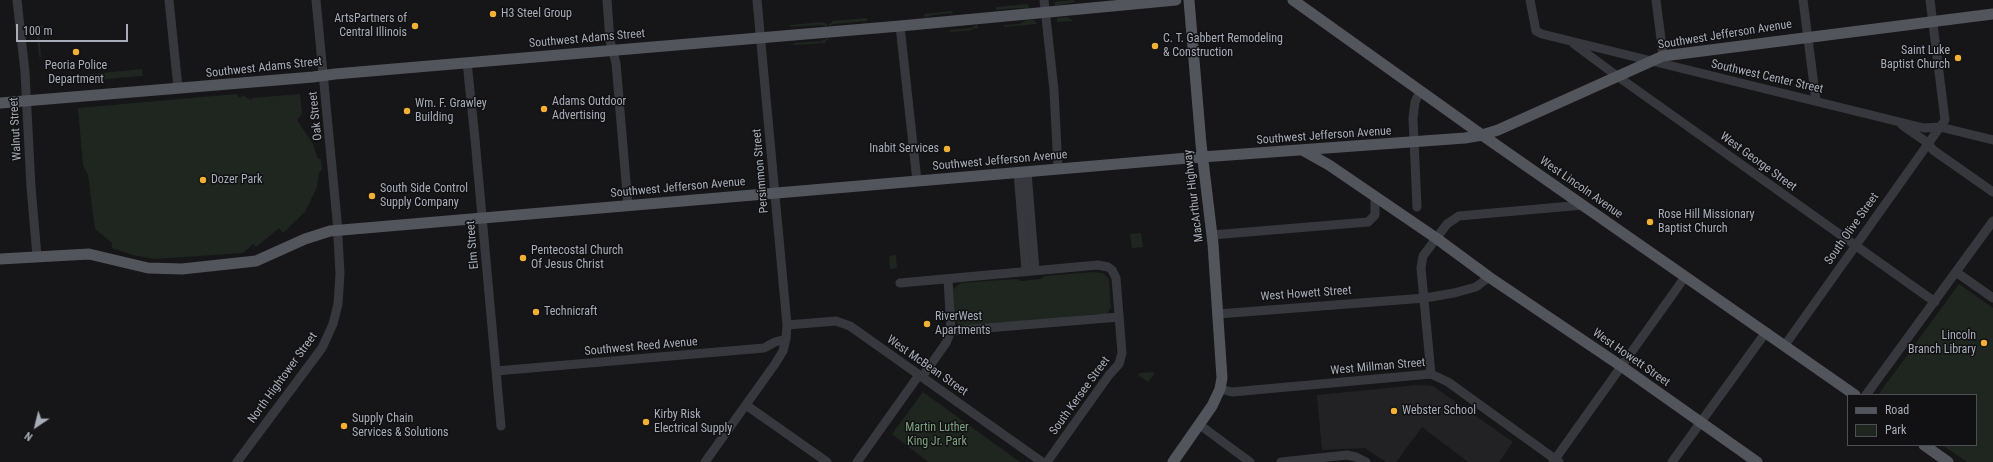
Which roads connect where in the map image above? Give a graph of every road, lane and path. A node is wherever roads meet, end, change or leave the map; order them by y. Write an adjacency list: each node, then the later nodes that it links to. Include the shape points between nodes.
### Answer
1 (17, 0): 29 (street, Walnut Street)
2 (169, 0): 27 (street)
3 (316, 0): 25 (street, Oak Street)
4 (607, 0): 21 (street)
5 (757, 0): 19 (street, Persimmon Street)
6 (1044, 0): 14 (street)
7 (1176, 0): 14 (main road, Southwest Adams Street)
8 (1189, 0): 39 (main road, MacArthur Highway)
9 (1293, 0): 28 (main road, West Lincoln Avenue)
10 (1530, 0): 20 (street, via 1536,31)
11 (1656, 0): 22 (street)
12 (1803, 0): 18 (street)
13 (1930, 0): 16 (street)
14 (1046, 13): 17 (main road, Southwest Adams Street); 40 (street, via 1054,90)
15 (1993, 14): 16 (main road, Southwest Jefferson Avenue)
16 (1933, 21): 18 (main road, Southwest Jefferson Avenue); 33 (street, via 1945,120)
17 (900, 26): 19 (main road, Southwest Adams Street); 42 (street)
18 (1808, 36): 22 (main road, Southwest Jefferson Avenue); 30 (street)
19 (761, 38): 21 (main road, Southwest Adams Street); 44 (street, Persimmon Street)
20 (1569, 40): 24 (street); 26 (street, West George Street)
21 (613, 50): 23 (main road, Southwest Adams Street); 47 (street)
22 (1664, 60): 24 (main road, Southwest Jefferson Avenue); 30 (street, Southwest Center Street)
23 (467, 62): 25 (main road, Southwest Adams Street); 49 (street, Elm Street)
24 (1648, 62): 26 (main road, Southwest Jefferson Avenue)
25 (323, 75): 27 (main road, Southwest Adams Street); 51 (street, Oak Street)
26 (1617, 76): 34 (main road, Southwest Jefferson Avenue); 54 (street, West George Street)
27 (178, 88): 29 (main road, Southwest Adams Street)
28 (1420, 91): 34 (main road, West Lincoln Avenue); 36 (street, via 1413,114)
29 (23, 101): 31 (main road, Southwest Adams Street); 55 (street, Walnut Street)
30 (1816, 101): 32 (street, Southwest Center Street)
31 (0, 102)
32 (1896, 120): 33 (street, Southwest Center Street, via 1924,128); 37 (street)
33 (1940, 127): 35 (street, Southwest Center Street); 37 (street, South Olive Street)
34 (1482, 135): 36 (main road, Southwest Jefferson Avenue); 46 (main road, West Lincoln Avenue)
35 (1993, 140)
36 (1414, 143): 38 (main road, Southwest Jefferson Avenue); 48 (street)
37 (1928, 143): 43 (street, via 1933,150); 54 (street, South Olive Street)
38 (1303, 151): 39 (main road, Southwest Jefferson Avenue); 45 (main road, West Howett Street, via 1329,165)
39 (1202, 157): 40 (main road, Southwest Jefferson Avenue); 52 (main road, MacArthur Highway)
40 (1058, 169): 41 (main road, Southwest Jefferson Avenue)
41 (1022, 172): 42 (main road, Southwest Jefferson Avenue); 57 (street)
42 (917, 181): 44 (main road, Southwest Jefferson Avenue)
43 (1993, 192)
44 (774, 193): 47 (main road, Southwest Jefferson Avenue); 68 (street, Persimmon Street)
45 (1375, 197): 52 (street, via 1375,215 1368,222); 53 (main road, West Howett Street)
46 (1583, 205): 53 (street, via 1459,216 1447,224); 59 (main road, West Lincoln Avenue)
47 (628, 206): 49 (main road, Southwest Jefferson Avenue)
48 (1417, 207)
49 (482, 219): 51 (main road, Southwest Jefferson Avenue); 74 (street, Elm Street)
50 (1993, 221): 58 (street)
51 (338, 230): 55 (main road, Southwest Jefferson Avenue, via 320,234 262,259 220,266 163,269 138,266 93,254); 86 (street, North Hightower Street, via 339,298 330,332 322,348)
52 (1212, 235): 66 (main road, MacArthur Highway)
53 (1436, 238): 60 (main road, West Howett Street); 63 (street, via 1423,256 1421,268)
54 (1855, 245): 65 (street, West George Street); 72 (street, South Olive Street)
55 (37, 256): 56 (main road, Southwest Jefferson Avenue)
56 (0, 259)
57 (1030, 271): 61 (street); 67 (street, South Kersee Street, via 1098,265 1108,267 1116,278)
58 (1956, 272): 64 (street); 65 (street)
59 (1685, 277): 70 (main road, West Lincoln Avenue); 73 (street)
60 (1488, 278): 63 (street, West Howett Street, via 1476,287); 73 (main road, West Howett Street)
61 (948, 279): 62 (street); 69 (street)
62 (900, 283)
63 (1425, 298): 66 (street, West Howett Street); 75 (street)
64 (1993, 298)
65 (1935, 302): 79 (street)
66 (1218, 314): 77 (main road, MacArthur Highway, via 1222,366)
67 (1119, 317): 69 (street); 91 (street, South Kersee Street, via 1122,353 1119,364)
68 (787, 325): 71 (street, Persimmon Street); 76 (street, West McBean Street, via 836,321 850,326)
69 (951, 331): 76 (street, via 946,343)
70 (1766, 332): 72 (main road, West Lincoln Avenue); 81 (street)
71 (786, 339): 74 (street, Southwest Reed Avenue, via 764,348); 80 (street, Persimmon Street, via 783,351)
72 (1785, 345): 78 (main road, West Lincoln Avenue)
73 (1621, 366): 81 (main road, West Howett Street); 85 (street)
74 (496, 371): 83 (street, Elm Street)
75 (1431, 374): 77 (street, West Millman Street, via 1232,392); 85 (street, West Millman Street, via 1448,382)
76 (921, 376): 89 (street); 90 (street, West McBean Street)
77 (1220, 389): 82 (main road)
78 (1854, 394)
79 (1867, 394)
80 (746, 405): 87 (street, Persimmon Street); 88 (street)
81 (1700, 423): 96 (street); 97 (main road, West Howett Street)
82 (1200, 425): 92 (main road); 93 (street)
83 (501, 426)
84 (1925, 446): 98 (main road)
85 (1556, 461)
86 (237, 462)
87 (705, 462)
88 (827, 462)
89 (857, 462)
90 (1042, 462)
91 (1047, 462)
92 (1173, 462)
93 (1250, 462)
94 (1281, 462): 95 (street, via 1347,455)
95 (1366, 462)
96 (1672, 462)
97 (1757, 462)
98 (1948, 462)

